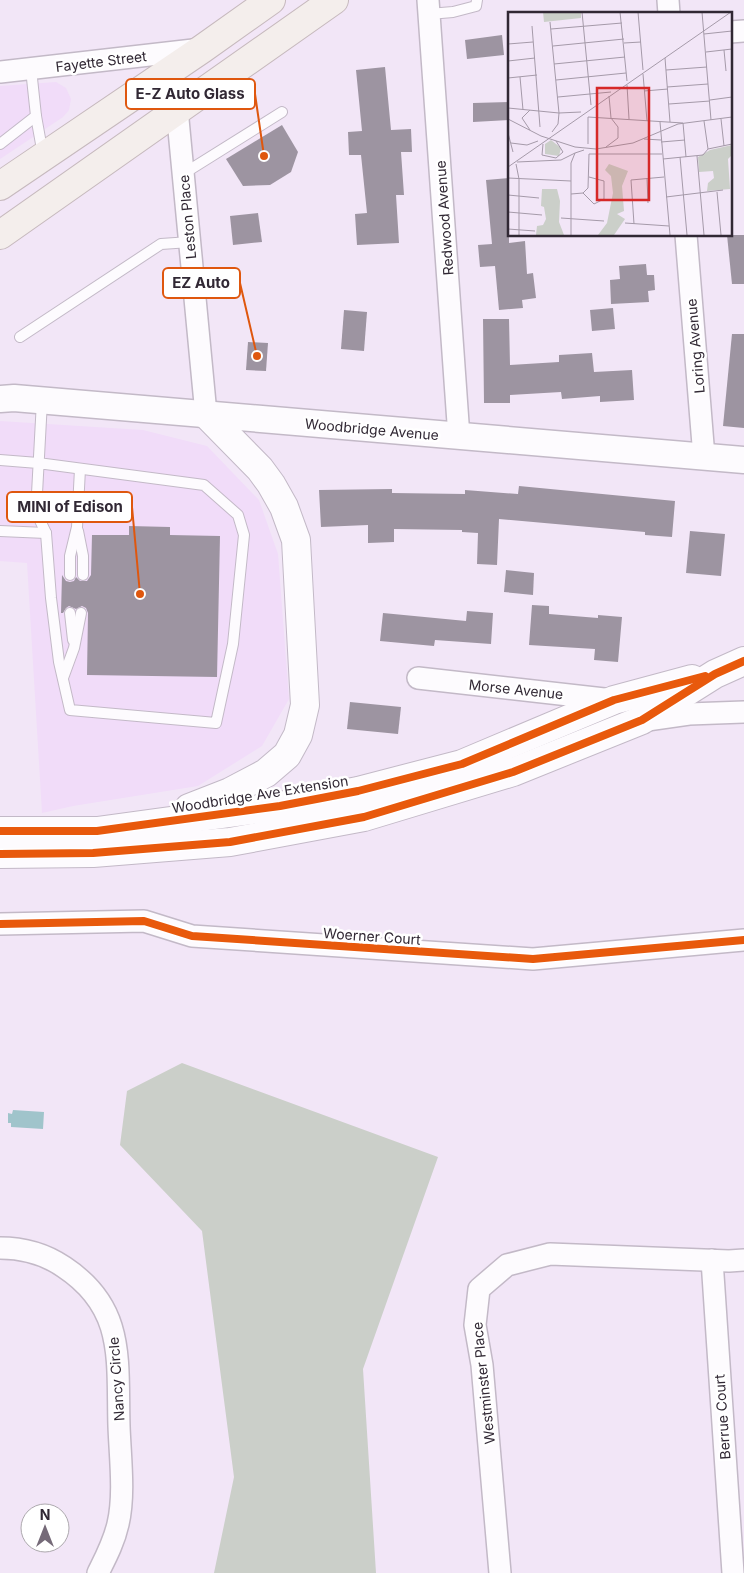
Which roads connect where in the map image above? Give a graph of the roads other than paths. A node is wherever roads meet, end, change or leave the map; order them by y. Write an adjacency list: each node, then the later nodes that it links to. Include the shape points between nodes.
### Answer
1 (271, 0): 5 (highway)
2 (334, 0): 8 (highway)
3 (477, 0): 4 (lane, via 476,6 453,12)
4 (428, 7): 22 (street, Redwood Avenue)
5 (202, 49): 6 (street, Fayette Street); 12 (highway)
6 (31, 69): 7 (street, Fayette Street); 10 (lane)
7 (0, 72)
8 (177, 109): 13 (street, Leston Place); 15 (highway)
9 (282, 112): 13 (lane)
10 (36, 116): 11 (lane); 12 (lane)
11 (0, 144)
12 (44, 157): 14 (highway)
13 (183, 174): 17 (street, Leston Place)
14 (0, 186)
15 (0, 235)
16 (686, 236): 23 (street, Loring Avenue)
17 (190, 242): 18 (lane, via 160,244); 21 (street, Leston Place)
18 (20, 337)
19 (5, 396): 20 (street, Woodbridge Avenue)
20 (42, 400): 21 (street, Woodbridge Avenue); 26 (lane)
21 (206, 414): 22 (street, Woodbridge Avenue); 44 (main road, via 271,484 296,540 305,705 298,735 287,755 266,774 230,792 186,809)
22 (459, 437): 23 (street, Woodbridge Avenue)
23 (704, 457): 25 (street, Woodbridge Avenue)
24 (0, 460): 26 (lane)
25 (744, 460)
26 (38, 463): 27 (lane); 30 (lane, via 36,512)
27 (80, 469): 28 (lane); 38 (lane, via 204,485 238,515 244,535 233,644 216,723 70,710)
28 (77, 527): 31 (lane, via 70,556); 32 (lane)
29 (0, 531): 30 (lane)
30 (46, 533): 38 (lane, via 51,598)
31 (70, 575)
32 (83, 575)
33 (70, 613): 35 (lane)
34 (81, 613): 35 (lane)
35 (74, 648): 38 (lane)
36 (744, 661): 37 (main road, Woodbridge Ave Extension)
37 (715, 674): 40 (main road, Woodbridge Ave Extension); 42 (main road, Woodbridge Ave Extension)
38 (63, 678)
39 (418, 678): 40 (street, Morse Avenue)
40 (614, 700): 44 (main road, Woodbridge Ave Extension, via 462,764 280,806)
41 (744, 712): 42 (street)
42 (642, 720): 45 (main road, Woodbridge Ave Extension, via 513,772 364,818 230,842 93,853)
43 (0, 831): 44 (main road, Woodbridge Ave Extension)
44 (97, 831)
45 (0, 854)
46 (0, 924): 47 (street, Woerner Court, via 144,922 192,936 533,959)
47 (744, 940)
48 (0, 1248): 51 (street, Nancy Circle, via 31,1251 53,1259 86,1284 101,1301 112,1325 117,1350 120,1493 118,1523 110,1550)
49 (712, 1260): 50 (street, Westminster Place); 52 (street, Westminster Place, via 550,1254 508,1265 479,1289 475,1325 482,1365); 53 (street, Berrue Court)
50 (744, 1260)
51 (98, 1573)
52 (500, 1573)
53 (733, 1573)

